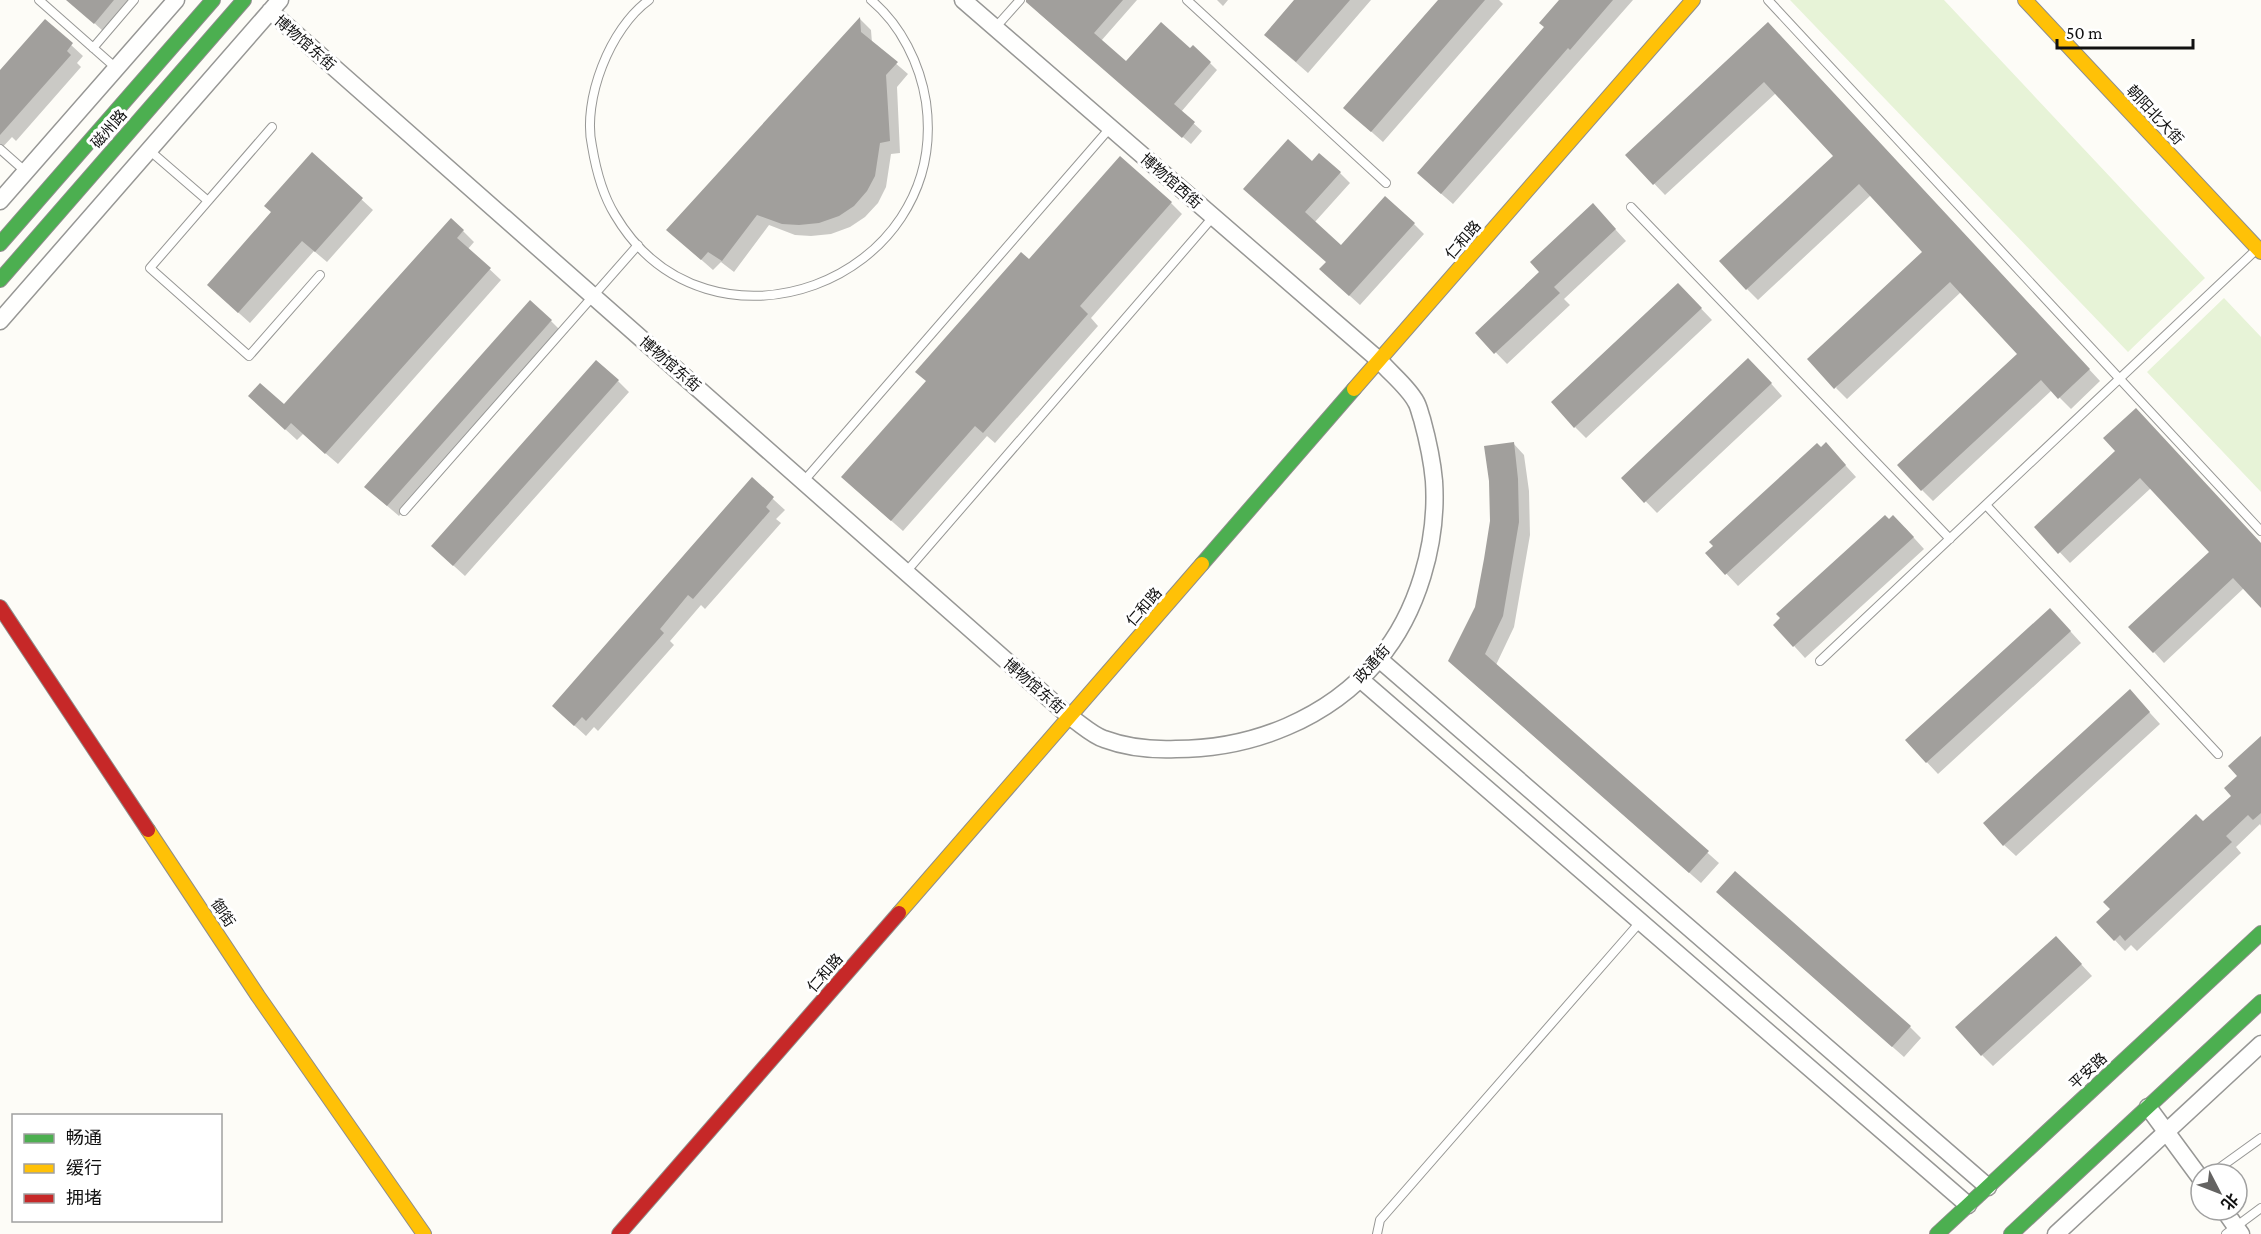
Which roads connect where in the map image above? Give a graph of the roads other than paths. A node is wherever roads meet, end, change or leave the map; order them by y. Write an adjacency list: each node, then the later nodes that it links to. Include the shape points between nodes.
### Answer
1 (39, 0): 16 (lane)
2 (135, 0): 16 (lane)
3 (176, 0): 17 (street)
4 (213, 0): 28 (street)
5 (244, 0): 32 (street, 磁州路)
6 (649, 0): 29 (lane, via 619,32 601,66 592,104 591,142 598,180 615,215)
7 (871, 0): 29 (lane, via 911,52 927,112 926,153 914,193 879,245 847,270 810,288 748,296 688,281)
8 (963, 0): 15 (street, 博物馆西街)
9 (1020, 0): 15 (lane)
10 (1187, 0): 23 (lane)
11 (1693, 0): 35 (street, 仁和路)
12 (1768, 0): 36 (lane)
13 (2025, 0): 30 (street, 朝阳北大街)
14 (275, 6): 21 (street); 33 (street, 博物馆东街)
15 (995, 28): 19 (street, 博物馆西街)
16 (93, 48): 17 (lane)
17 (117, 68): 22 (street)
18 (272, 127): 25 (lane)
19 (1110, 128): 27 (street, 博物馆西街); 37 (lane)
20 (0, 149): 22 (lane)
21 (149, 150): 25 (lane); 34 (street)
22 (26, 172): 24 (street)
23 (1386, 183)
24 (0, 201)
25 (208, 201): 31 (lane, via 150,268 249,356)
26 (1631, 207): 41 (lane)
27 (1213, 217): 35 (street, 博物馆西街); 42 (lane)
28 (0, 244)
29 (638, 245): 33 (lane)
30 (2259, 250): 36 (lane)
31 (320, 275)
32 (0, 280)
33 (594, 297): 37 (street, 博物馆东街); 39 (lane)
34 (0, 321)
35 (1380, 361): 44 (street, 政通街, via 1417,402 1432,454 1435,504 1430,548 1415,594 1401,627); 47 (street, 仁和路)
36 (2120, 378): 38 (lane); 40 (lane)
37 (803, 482): 42 (street, 博物馆东街)
38 (1986, 504): 41 (lane); 48 (lane)
39 (404, 511)
40 (2261, 531)
41 (1950, 539): 45 (lane)
42 (906, 572): 47 (street, 博物馆东街)
43 (0, 607): 62 (street, 御街, via 258,996)
44 (1379, 659): 46 (street, 政通街); 58 (street)
45 (1820, 661)
46 (1360, 679): 47 (street, 政通街, via 1325,707 1283,729 1242,743 1203,749 1135,748 1102,739); 49 (street)
47 (1070, 717): 63 (street, 仁和路)
48 (2218, 754)
49 (1641, 921): 59 (street); 64 (lane, via 1380,1220)
50 (2261, 933): 58 (street, 平安路)
51 (2261, 1002): 53 (street)
52 (2261, 1044): 54 (street)
53 (2148, 1107): 54 (street); 66 (street)
54 (2166, 1131): 57 (street); 67 (street)
55 (2261, 1138): 56 (lane)
56 (2228, 1162)
57 (2189, 1163)
58 (1988, 1187): 59 (street, 平安路)
59 (1968, 1205): 65 (street, 平安路)
60 (2261, 1208): 61 (lane)
61 (2235, 1232)
62 (424, 1234)
63 (619, 1234)
64 (1377, 1234)
65 (1937, 1234)
66 (2011, 1234)
67 (2056, 1234)

